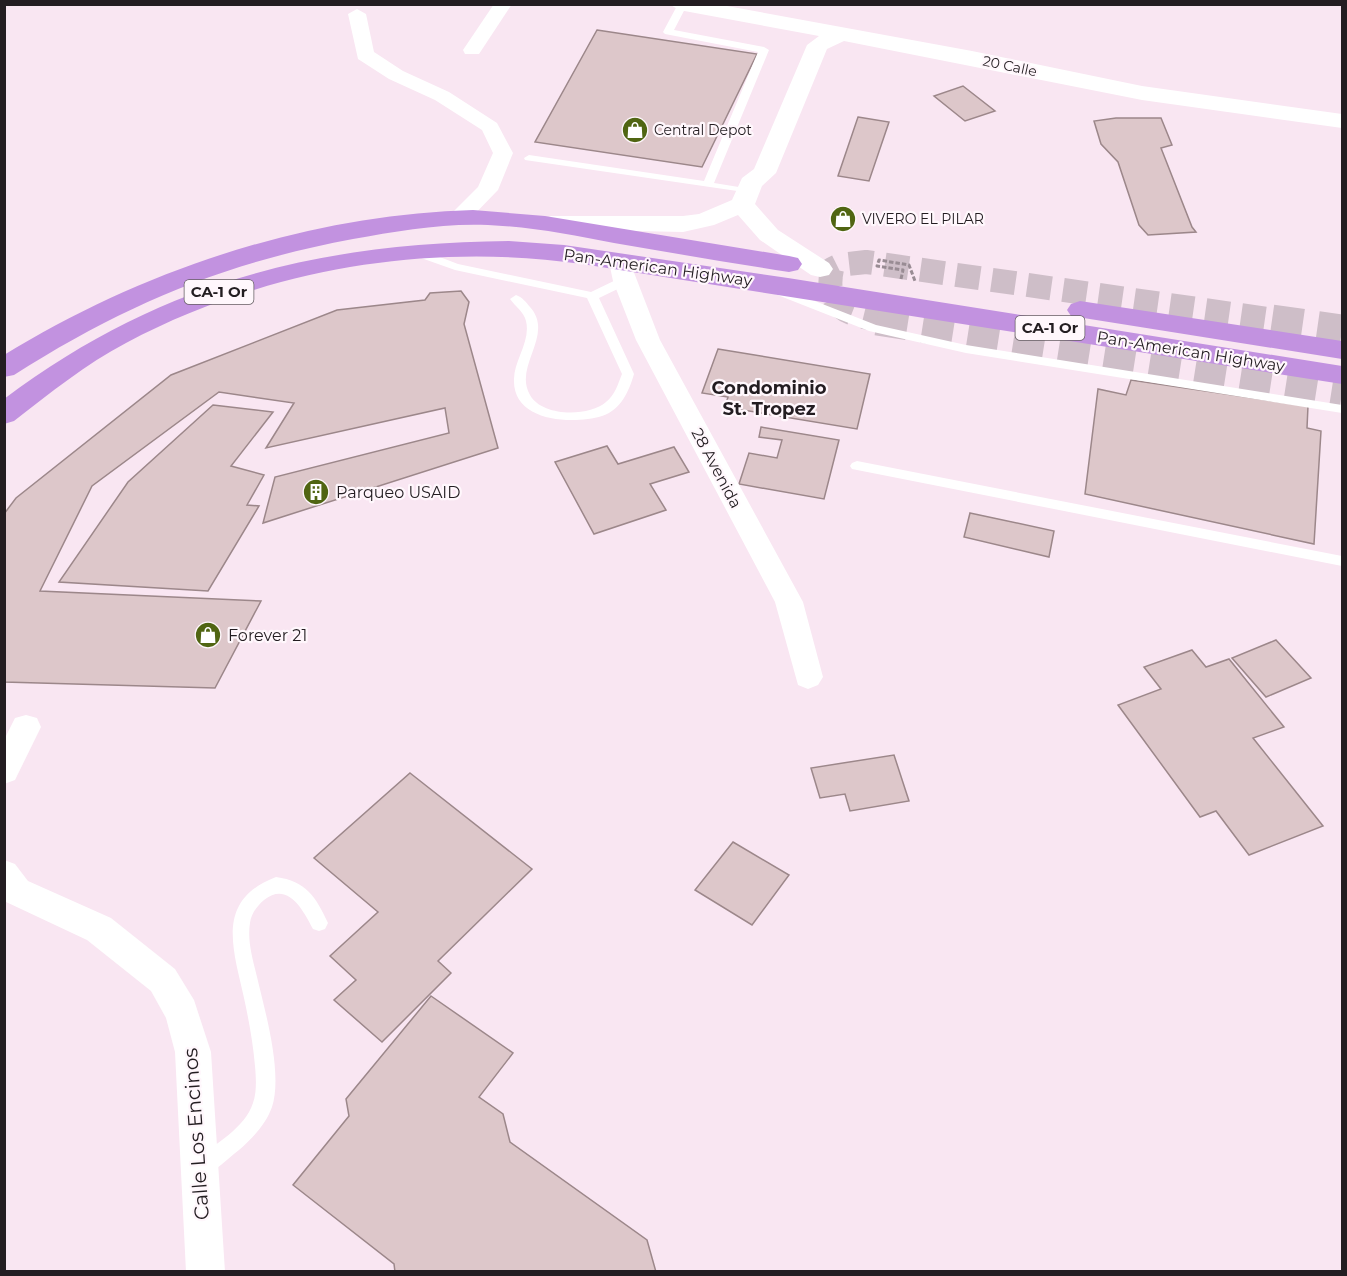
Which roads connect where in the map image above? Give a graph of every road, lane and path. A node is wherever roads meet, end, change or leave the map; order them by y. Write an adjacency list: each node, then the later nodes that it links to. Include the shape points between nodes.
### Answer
1 (504, 4): 6 (street)
2 (680, 5): 4 (main road, 20 Calle); 9 (lane, via 668,32 764,50)
3 (357, 14): 11 (street, via 365,55 490,127 503,153 487,190)
4 (796, 27): 5 (main road, 20 Calle); 10 (main road, via 802,33 802,43 746,170)
5 (839, 35): 7 (main road, 20 Calle, via 1142,93); 10 (main road, via 818,45 764,173)
6 (472, 50)
7 (1342, 121)
8 (529, 158): 9 (lane)
9 (708, 185): 10 (lane)
10 (747, 193): 12 (main road, via 705,220 684,225); 15 (main road, via 769,235)
11 (458, 218): 12 (highway, Pan-American Highway / CA-1 Or); 22 (highway, Pan-American Highway / CA-1 Or, via 274,249 177,279 79,323)
12 (548, 224): 15 (highway, Pan-American Highway / CA-1 Or)
13 (411, 250): 17 (highway, Pan-American Highway / CA-1 Or, via 509,249); 19 (lane, via 436,263 567,287); 25 (highway, Pan-American Highway / CA-1 Or, via 288,271 170,311 75,361)
14 (909, 265): 16 (path, via 879,261 877,266)
15 (820, 268): 21 (highway, Pan-American Highway / CA-1 Or)
16 (903, 270)
17 (622, 272): 18 (highway, Pan-American Highway / CA-1 Or); 19 (lane); 28 (street, 28 Avenida, via 648,340 789,603)
18 (757, 282): 23 (highway, Pan-American Highway / CA-1 Or); 24 (lane, via 873,328 966,349)
19 (592, 296): 20 (lane, via 628,374 621,394 608,409 583,418 554,416 536,408 525,397 520,382 533,325 530,313)
20 (516, 299)
21 (1342, 350)
22 (4, 368)
23 (1342, 375)
24 (1342, 409)
25 (4, 414)
26 (857, 466): 27 (lane)
27 (1342, 561)
28 (808, 677)
29 (26, 727): 30 (street)
30 (4, 771)
31 (4, 874): 33 (street, Calle Los Encinos, via 16,891 99,930 163,980 182,1012 193,1052)
32 (319, 923): 33 (lane, via 308,902 290,887 276,885 248,905 241,923 241,945 261,1032 263,1105 246,1132)
33 (200, 1168): 34 (street, Calle Los Encinos)
34 (206, 1272)

